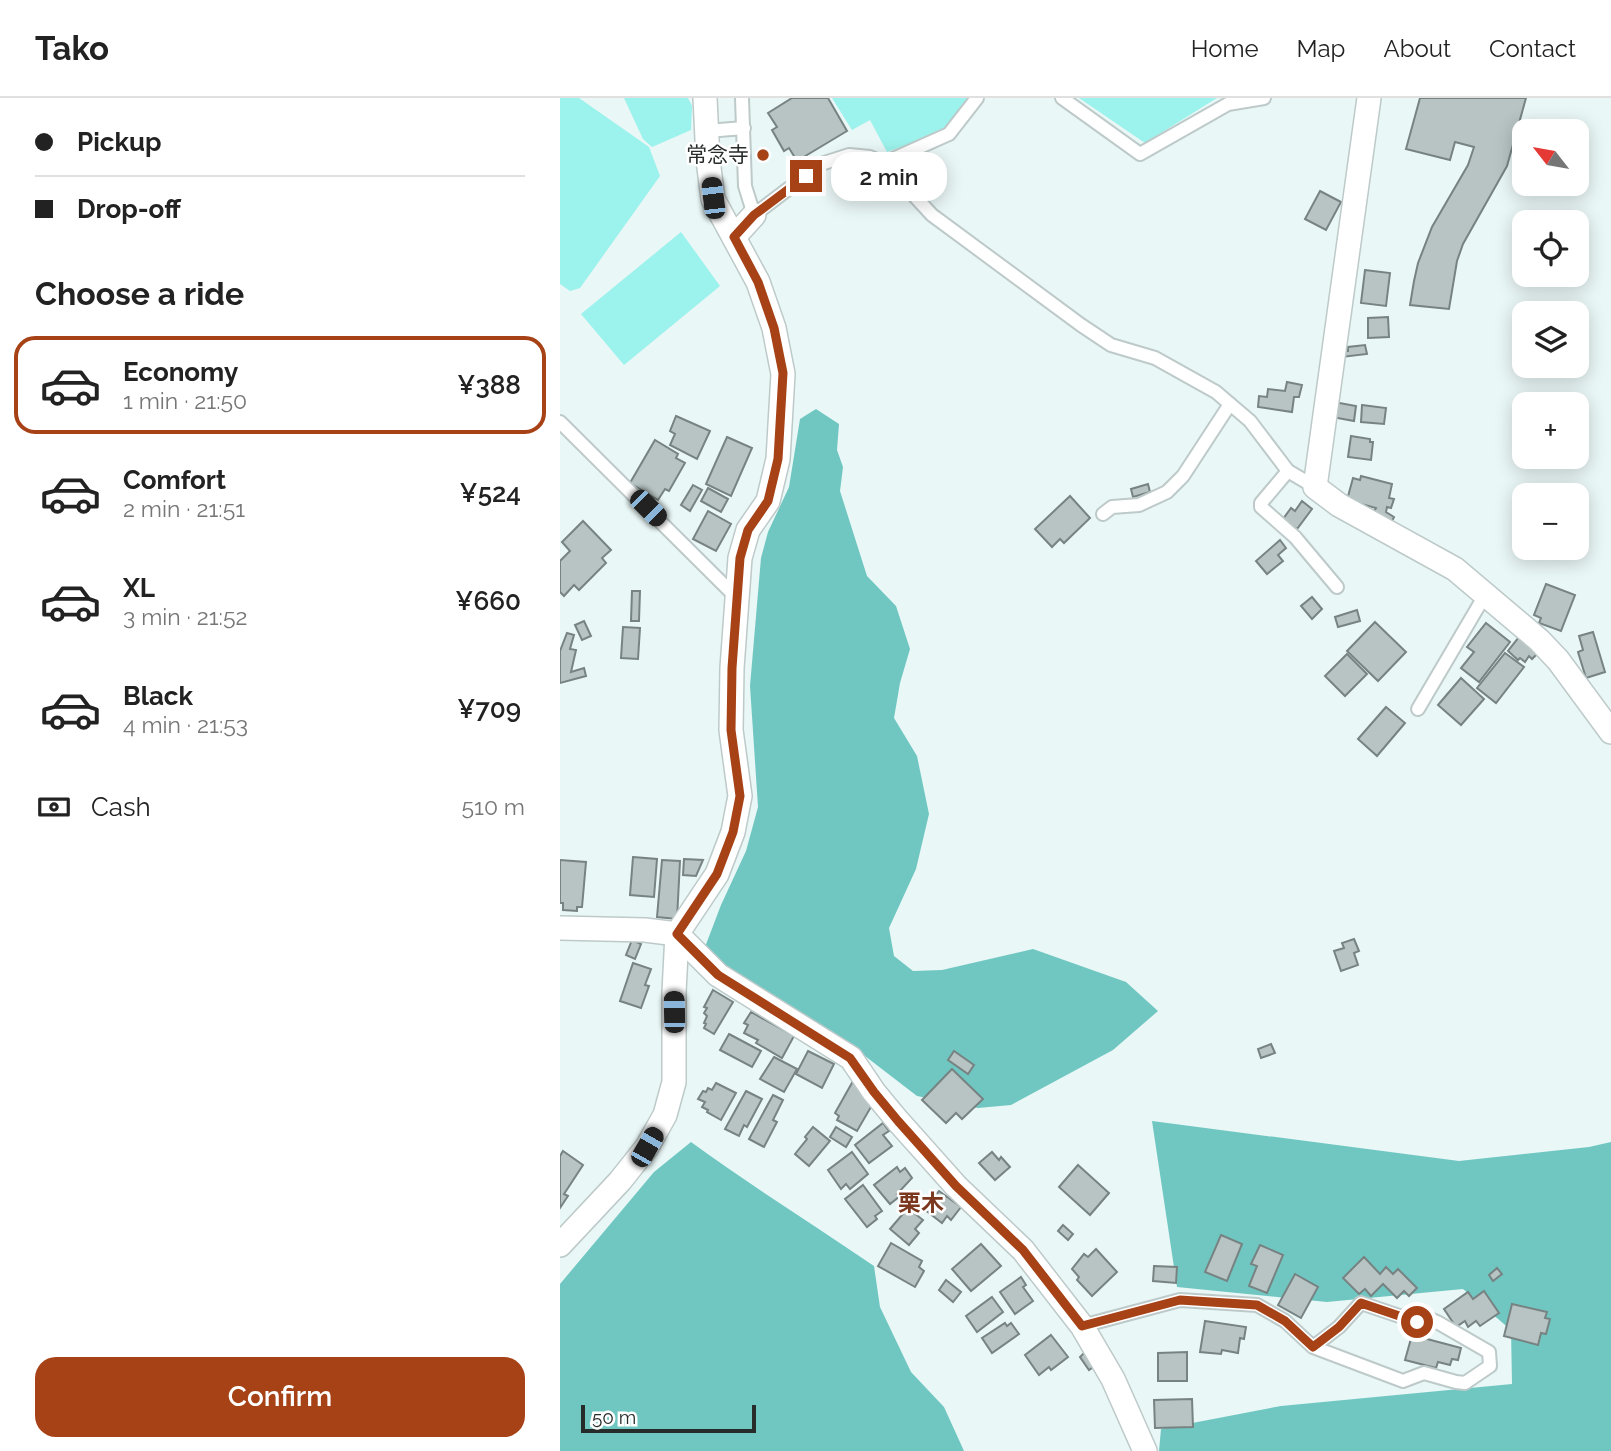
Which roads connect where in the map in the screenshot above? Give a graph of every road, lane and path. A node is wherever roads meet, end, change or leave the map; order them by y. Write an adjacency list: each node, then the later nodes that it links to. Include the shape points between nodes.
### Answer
1 (705, 98): 8 (street)
2 (742, 98): 7 (lane)
3 (977, 98): 9 (lane, via 949,134)
4 (1062, 98): 5 (lane, via 1140,154 1228,104)
5 (1264, 98)
6 (1368, 98): 15 (street)
7 (744, 128): 8 (lane); 10 (lane, via 745,186)
8 (706, 131): 11 (street, via 713,198)
9 (884, 163): 10 (lane, via 849,155 821,164); 12 (lane, via 932,215 1081,325 1111,345 1155,358)
10 (754, 215): 11 (street)
11 (734, 237): 19 (street, via 758,282 783,373 778,459 768,501 748,530)
12 (1230, 404): 14 (lane, via 1250,421); 16 (lane, via 1167,492 1139,505 1112,507)
13 (560, 422): 19 (lane)
14 (1288, 471): 15 (lane); 17 (lane, via 1261,508 1295,537)
15 (1315, 487): 18 (street, via 1455,569)
16 (1103, 514)
17 (1337, 587)
18 (1485, 595): 20 (lane); 21 (street, via 1558,660)
19 (737, 598): 23 (street, via 731,730 740,796 717,874)
20 (1418, 709)
21 (1611, 732)
22 (560, 928): 23 (street)
23 (677, 934): 24 (street, via 674,1082 665,1115 620,1181); 25 (street, via 718,975 850,1058 956,1186 1023,1250)
24 (560, 1245)
25 (1082, 1326): 26 (lane, via 1180,1300 1257,1305 1285,1321); 27 (street, via 1114,1379)
26 (1313, 1347): 26 (lane, via 1403,1381 1424,1373 1465,1382 1490,1366 1489,1352 1437,1322 1427,1318 1417,1322 1361,1303)
27 (1145, 1451)

